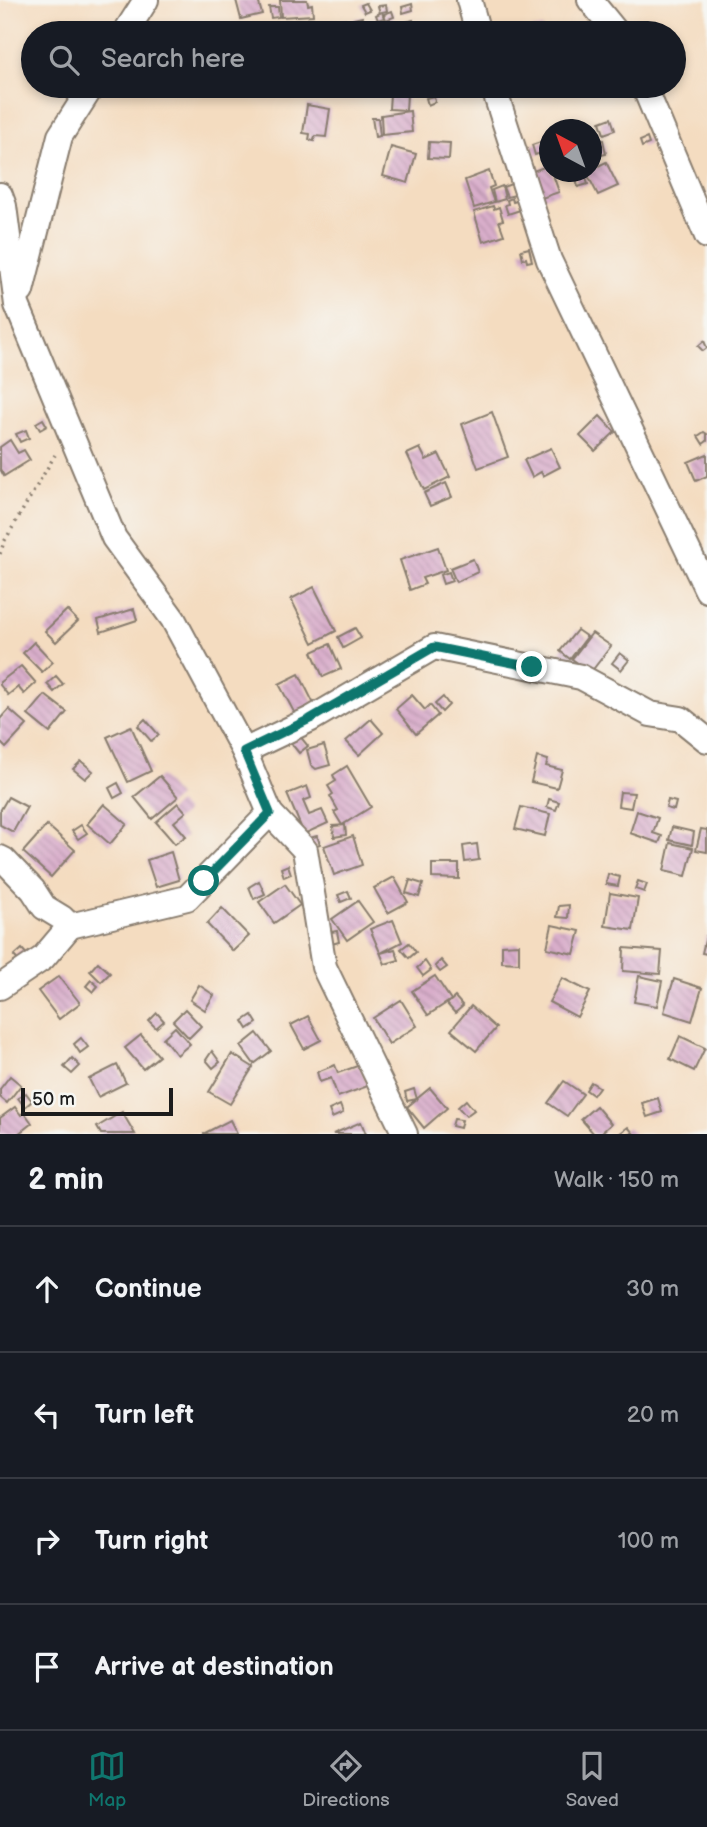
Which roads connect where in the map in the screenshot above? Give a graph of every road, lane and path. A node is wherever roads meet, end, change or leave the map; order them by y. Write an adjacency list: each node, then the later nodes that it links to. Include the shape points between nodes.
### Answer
1 (146, 0): 4 (street)
2 (469, 0): 5 (street)
3 (590, 0): 6 (street)
4 (133, 21)
5 (475, 21)
6 (607, 21)
7 (85, 98): 12 (street, via 61,136)
8 (497, 98): 15 (street, via 549,260)
9 (649, 98): 11 (street)
10 (0, 195): 12 (street)
11 (707, 236)
12 (17, 305): 13 (street)
13 (69, 430): 14 (path); 17 (street, via 114,538 173,619)
14 (0, 554)
15 (707, 590)
16 (707, 740): 17 (street, via 681,719 650,714 581,677 434,647 310,719)
17 (244, 751): 18 (street)
18 (270, 813): 20 (street, via 187,898); 22 (street, via 305,850 324,967)
19 (0, 858): 20 (street, via 44,906)
20 (70, 926): 21 (street, via 43,958)
21 (0, 987)
22 (405, 1134)

